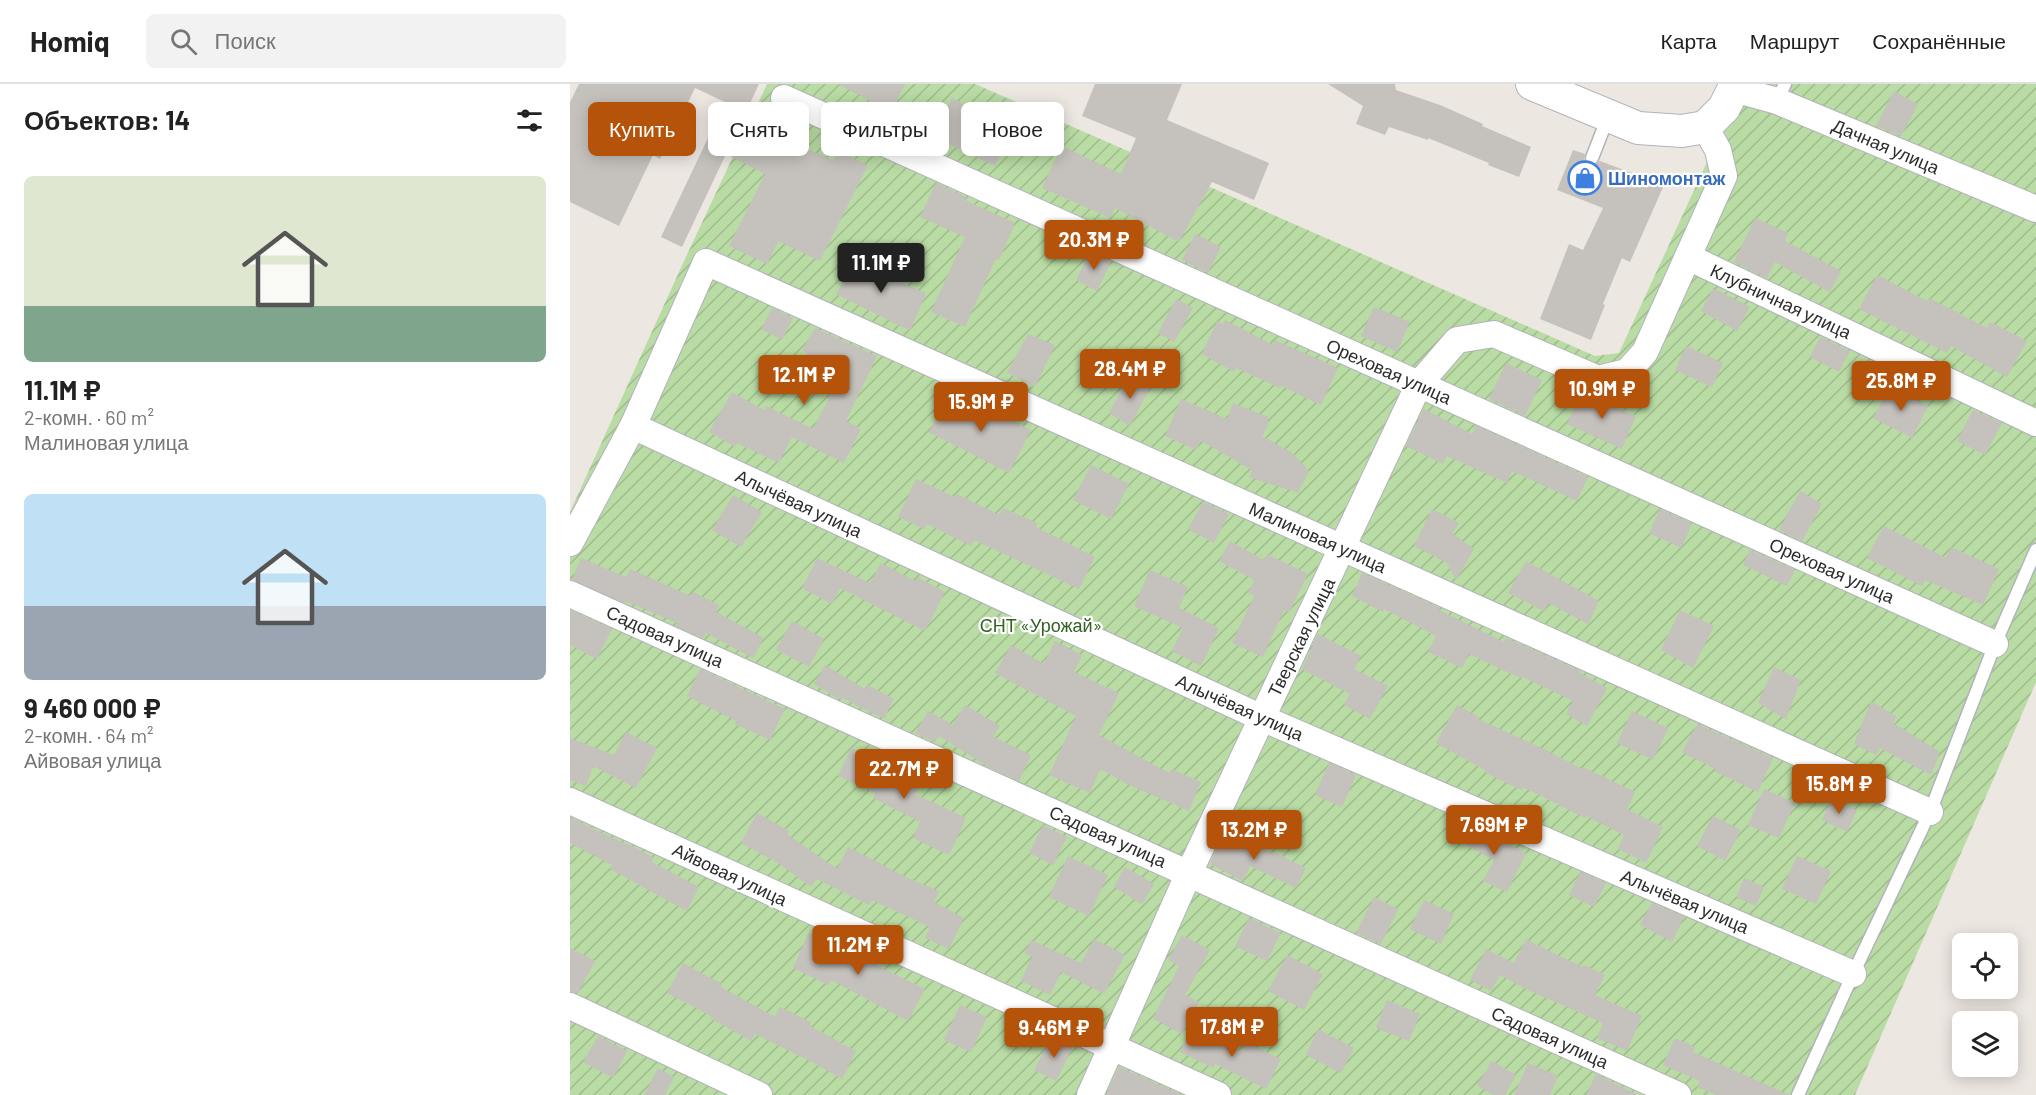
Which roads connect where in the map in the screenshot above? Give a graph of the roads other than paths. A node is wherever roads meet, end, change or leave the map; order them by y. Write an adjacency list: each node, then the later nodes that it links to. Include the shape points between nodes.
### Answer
1 (1532, 84): 5 (street)
2 (1735, 87): 3 (street, Дачная улица); 6 (street, via 1724,108)
3 (1781, 92): 8 (street, Дачная улица)
4 (784, 98): 10 (street, Ореховая улица)
5 (1608, 116): 6 (street, via 1638,128); 7 (lane)
6 (1694, 129): 9 (street, Тверская улица, via 1718,150 1724,176)
7 (1592, 158)
8 (2036, 209)
9 (1688, 257): 10 (street, Тверская улица, via 1645,352 1627,372 1598,379 1494,334 1457,340); 11 (street, Клубничная улица)
10 (1419, 384): 14 (street, Тверская улица); 17 (street, Ореховая улица)
11 (2036, 423)
12 (633, 426): 13 (street); 14 (street, Малиновая улица, via 706,262); 18 (street, Алычёвая улица)
13 (570, 543)
14 (1343, 549): 18 (street, Тверская улица); 20 (street, Малиновая улица)
15 (2036, 550): 17 (lane)
16 (570, 594): 21 (street, Садовая улица)
17 (1995, 644): 20 (lane)
18 (1262, 718): 21 (street, Тверская улица); 22 (street, Алычёвая улица)
19 (570, 801): 24 (street, Айвовая улица)
20 (1930, 812): 22 (lane)
21 (1189, 873): 24 (street, Тверская улица); 28 (street, Садовая улица)
22 (1852, 974): 29 (lane)
23 (570, 1006): 25 (street)
24 (1112, 1048): 26 (street, Тверская улица); 27 (street, Айвовая улица)
25 (759, 1095)
26 (1090, 1095)
27 (1218, 1095)
28 (1678, 1095)
29 (1798, 1095)

